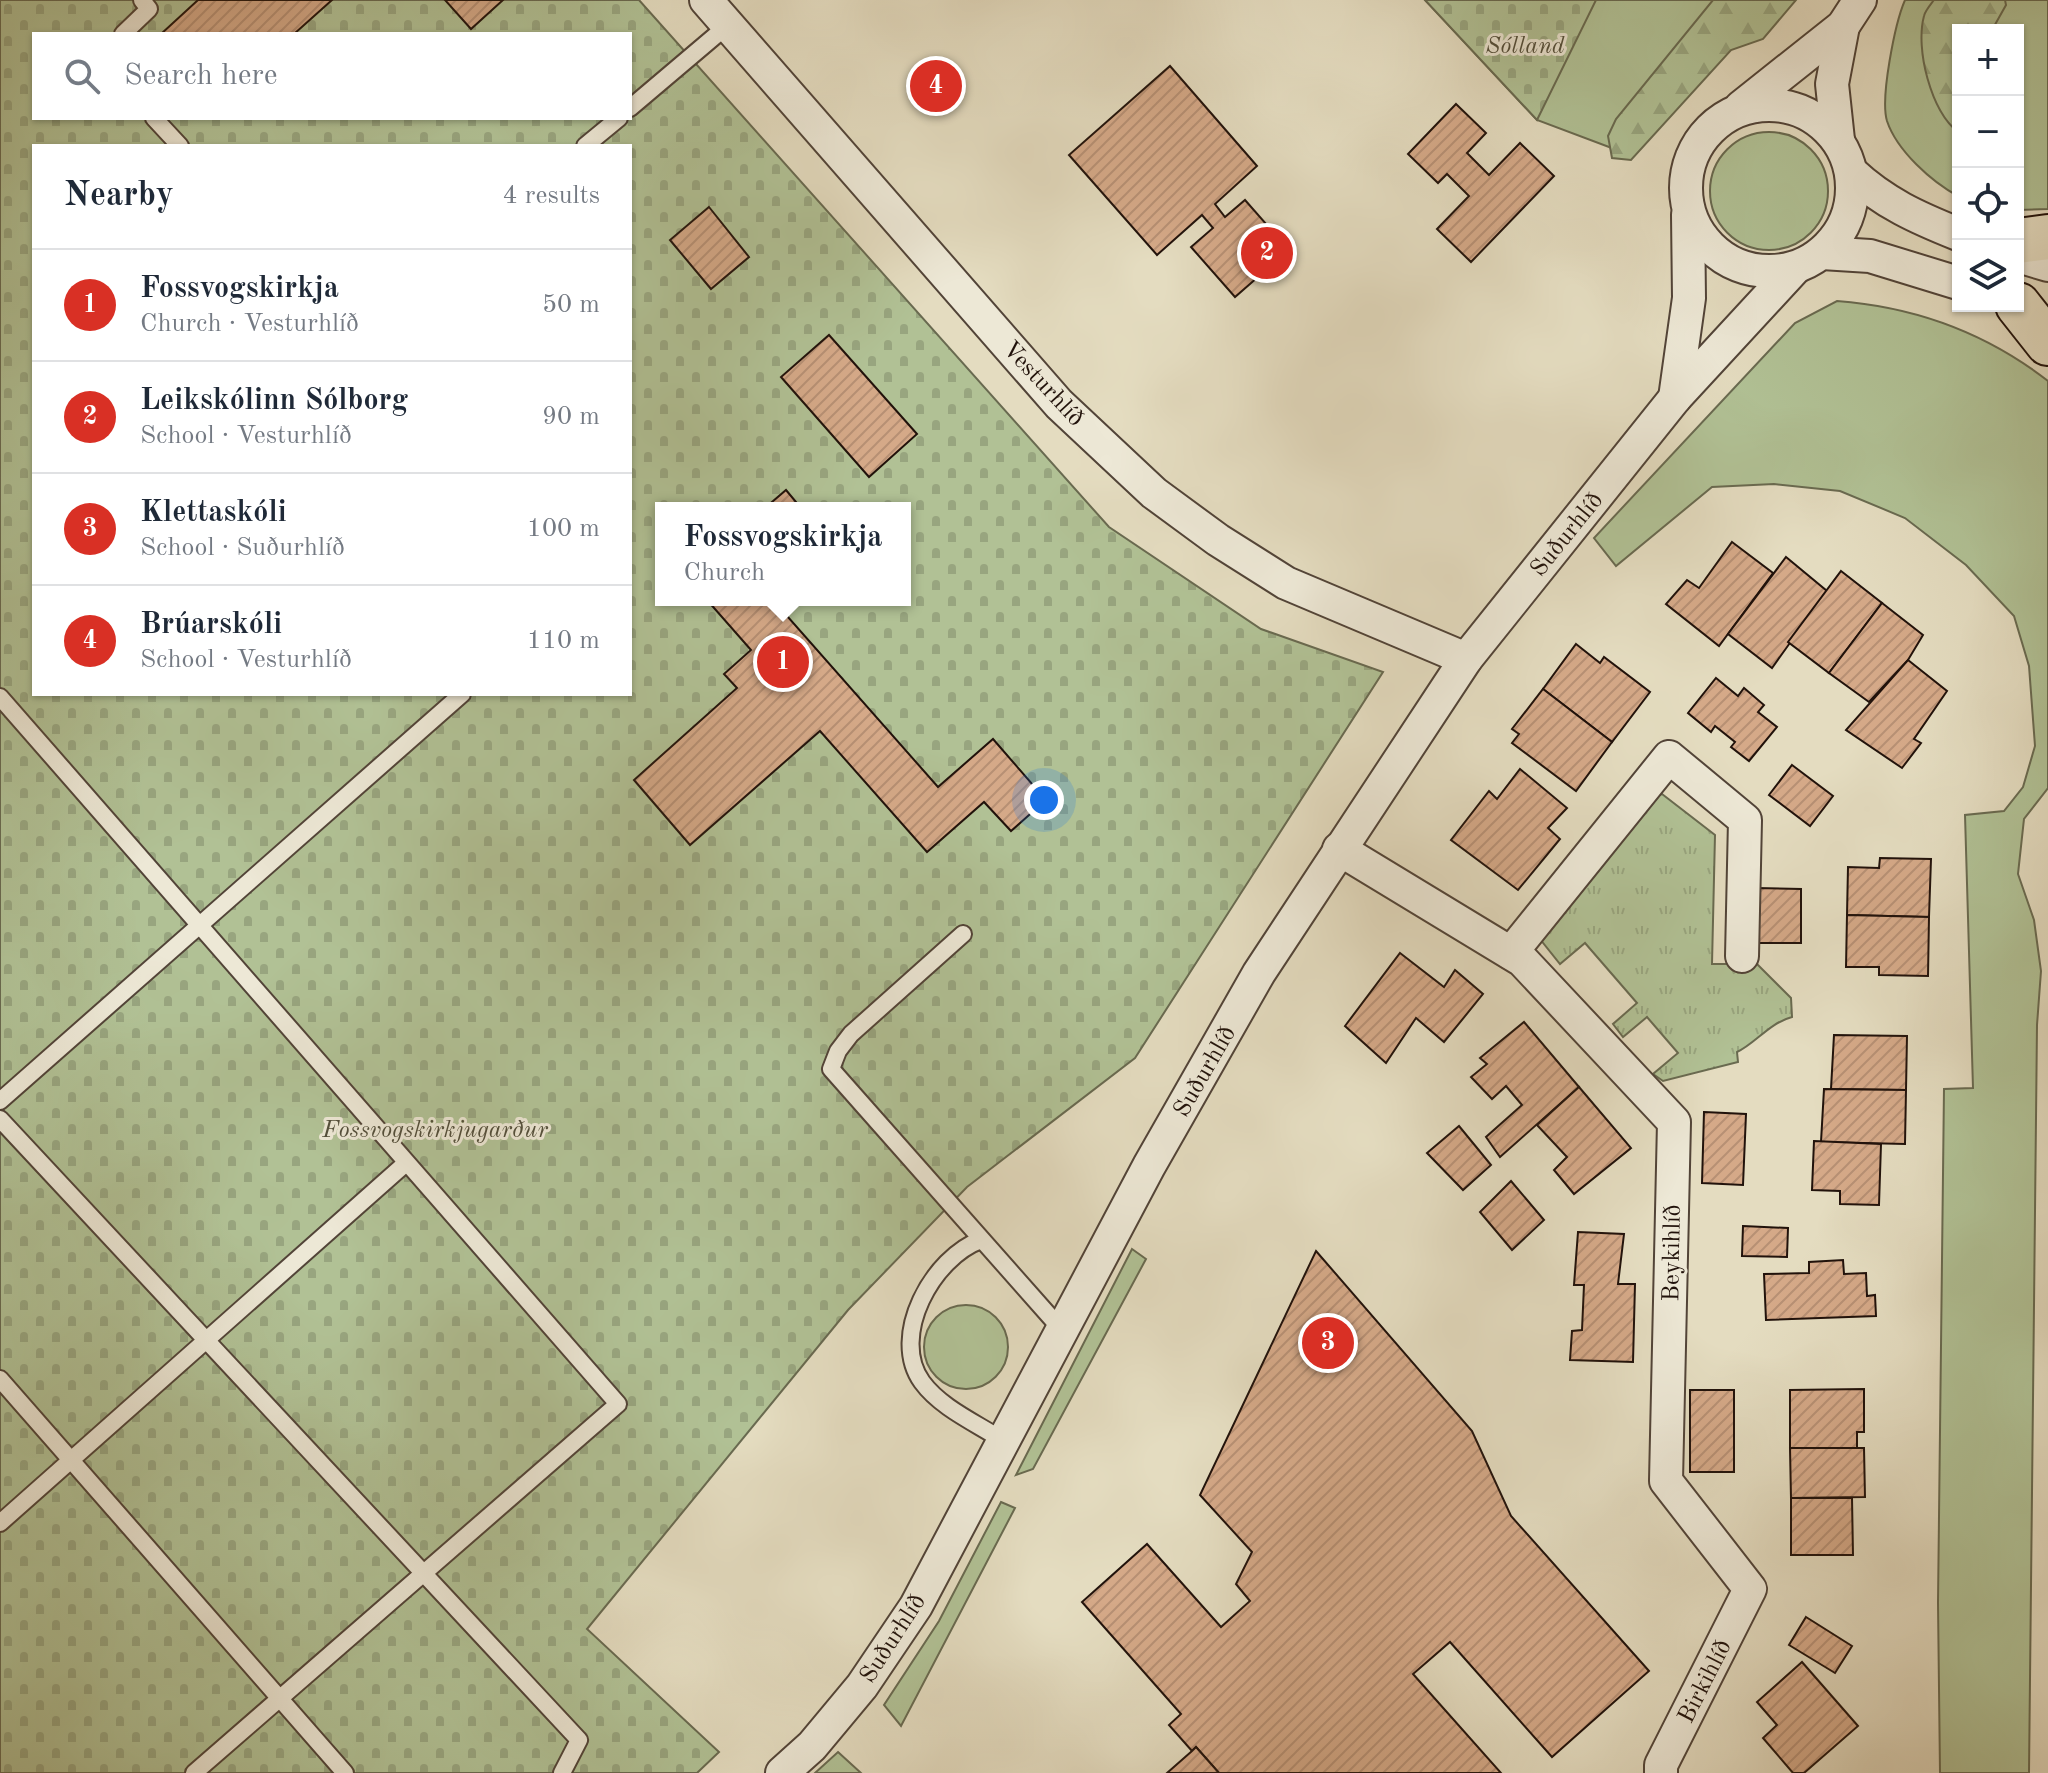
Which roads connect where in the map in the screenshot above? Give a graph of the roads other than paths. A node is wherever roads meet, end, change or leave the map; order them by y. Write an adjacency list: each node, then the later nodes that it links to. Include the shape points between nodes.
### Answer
1 (142, 0): 5 (lane, via 149,9)
2 (706, 0): 4 (street, Vesturhlíð)
3 (1852, 13): 7 (street); 10 (street, via 1832,84)
4 (728, 25): 6 (lane); 27 (street, Vesturhlíð, via 1059,404 1154,493 1286,583)
5 (125, 32)
6 (632, 106)
7 (1739, 109): 10 (street, via 1766,104 1794,108 1818,120); 14 (street, via 1717,122 1695,150 1685,185)
8 (156, 120): 11 (lane)
9 (617, 120): 12 (lane)
10 (1838, 140): 13 (street)
11 (178, 144)
12 (587, 144)
13 (1852, 173): 15 (street, via 1905,212); 19 (street, via 1848,218 1837,237)
14 (1688, 210): 19 (street, via 1697,231 1729,262 1772,272); 26 (street, via 1689,298)
15 (1952, 232)
16 (2048, 237): 17 (main road)
17 (2024, 240)
18 (2024, 258): 20 (street)
19 (1808, 261): 21 (street, via 1870,256); 26 (street, Suðurhlíð)
20 (2048, 265)
21 (1952, 281)
22 (2024, 304): 23 (street)
23 (2048, 309)
24 (2024, 311): 25 (main road)
25 (2048, 343)
26 (1675, 398): 27 (street, Suðurhlíð)
27 (1466, 659): 30 (street, Suðurhlíð)
28 (460, 696): 31 (lane)
29 (0, 697): 31 (lane)
30 (1339, 849): 33 (street, Beykihlíð); 39 (street, Suðurhlíð, via 1259,973)
31 (198, 926): 35 (lane); 37 (lane)
32 (963, 934): 38 (lane, via 851,1034 831,1069)
33 (1511, 953): 34 (street, via 1669,757 1745,820); 46 (street, Beykihlíð, via 1674,1122 1666,1481)
34 (1742, 956)
35 (0, 1101)
36 (0, 1119): 40 (lane)
37 (406, 1163): 40 (lane); 45 (lane, via 618,1404)
38 (981, 1240): 39 (lane); 42 (lane, via 947,1266 924,1294 911,1330 910,1351 914,1367 933,1394)
39 (1061, 1329): 42 (street, Suðurhlíð)
40 (207, 1340): 43 (lane); 45 (lane)
41 (0, 1379): 43 (lane)
42 (1002, 1440): 51 (street, Suðurhlíð, via 916,1606 862,1686)
43 (72, 1461): 44 (lane); 47 (lane)
44 (0, 1523)
45 (424, 1573): 47 (lane); 50 (lane, via 579,1740)
46 (1750, 1589): 52 (street, Birkihlíð)
47 (280, 1699): 48 (lane); 49 (lane)
48 (194, 1773)
49 (345, 1773)
50 (562, 1773)
51 (782, 1773)
52 (1661, 1773)

